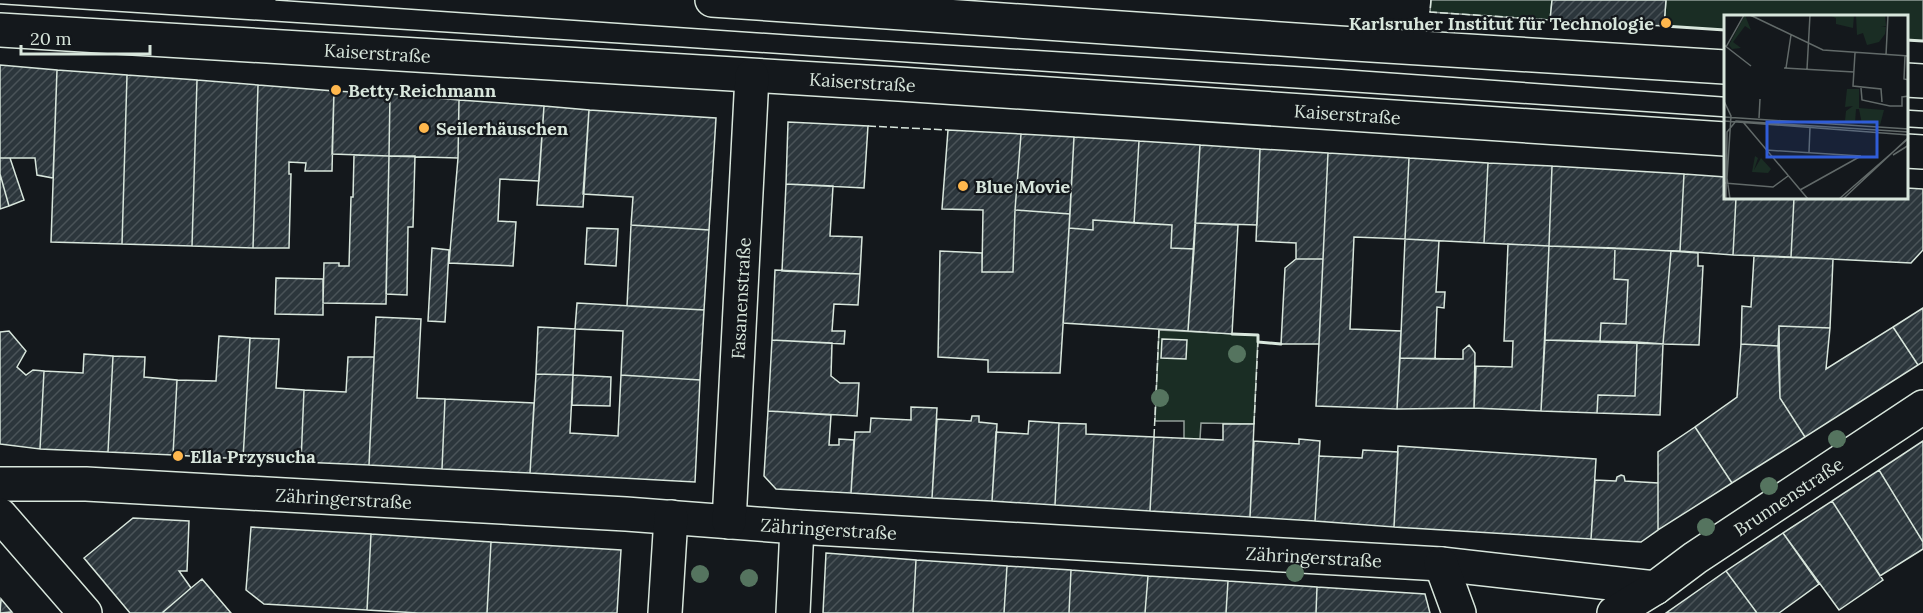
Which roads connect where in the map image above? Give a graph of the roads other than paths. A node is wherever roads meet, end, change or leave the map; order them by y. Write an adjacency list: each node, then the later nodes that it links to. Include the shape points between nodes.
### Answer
1 (712, 0): 3 (street)
2 (0, 30): 4 (street, Kaiserstraße)
3 (1724, 67)
4 (752, 75): 7 (street, Kaiserstraße); 14 (street, Fasanenstraße)
5 (1908, 80): 6 (street)
6 (1923, 81)
7 (1724, 139)
8 (1908, 151): 9 (street)
9 (1923, 152)
10 (1923, 407): 17 (street, Brunnenstraße)
11 (0, 484): 13 (street, Zähringerstraße, via 86,484)
12 (0, 515): 18 (street)
13 (671, 517): 14 (street, Zähringerstraße); 19 (street)
14 (729, 522): 15 (street, Zähringerstraße)
15 (797, 527): 16 (street, Zähringerstraße); 20 (street)
16 (1441, 564): 17 (street, Zähringerstraße); 21 (street)
17 (1655, 588): 22 (street, Brunnenstraße)
18 (85, 613)
19 (665, 613)
20 (793, 613)
21 (1459, 613)
22 (1614, 613)

